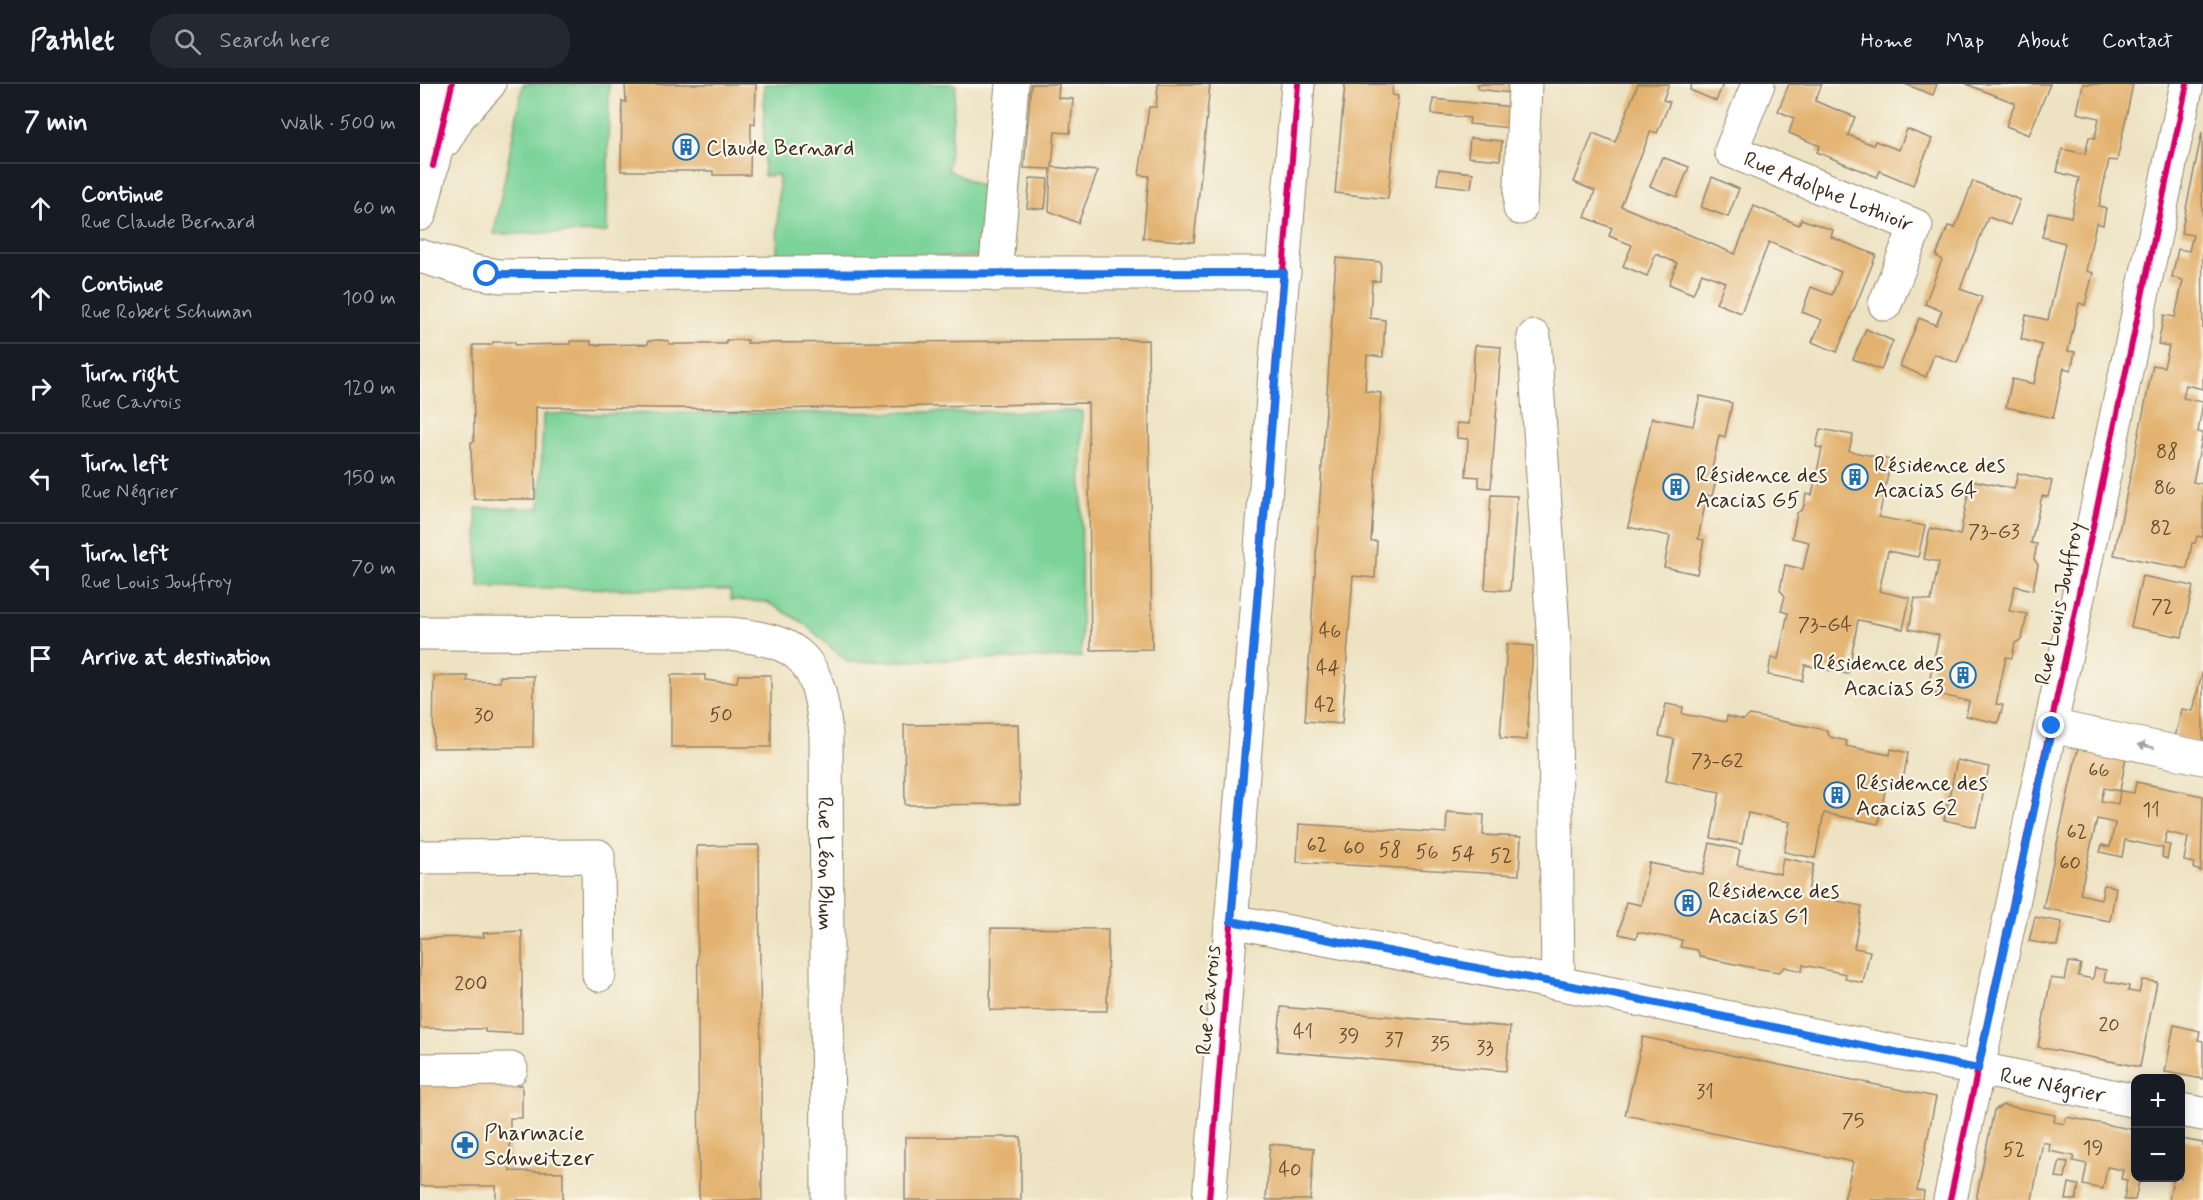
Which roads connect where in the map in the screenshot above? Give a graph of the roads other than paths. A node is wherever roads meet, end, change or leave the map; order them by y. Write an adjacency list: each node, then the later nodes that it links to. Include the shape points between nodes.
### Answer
1 (421, 84): 9 (street, via 429,113)
2 (452, 84): 9 (street)
3 (489, 84): 9 (street, via 459,116)
4 (1012, 84): 14 (street)
5 (1298, 84): 13 (street, Rue Cavrois)
6 (1525, 84): 10 (street)
7 (1758, 84): 15 (street, Rue Adolphe Lothioir, via 1731,151 1916,226)
8 (2187, 84): 18 (street, Rue Louis Jouffroy)
9 (433, 166): 11 (street)
10 (1520, 208)
11 (420, 214)
12 (420, 256): 14 (street, via 500,276)
13 (1284, 269): 14 (street); 21 (street, Rue Cavrois)
14 (995, 275)
15 (1885, 303)
16 (1534, 338): 23 (street, via 1554,645)
17 (420, 633): 30 (street, Rue Léon Blum, via 684,633 758,637 786,645 809,665 822,696 826,734)
18 (2052, 726): 19 (street, one-way to 18); 25 (street, Rue Louis Jouffroy)
19 (2203, 758)
20 (420, 857): 22 (street, via 598,856)
21 (1231, 921): 23 (street, Rue Négrier); 31 (street, Rue Cavrois)
22 (599, 975)
23 (1558, 983): 25 (street, Rue Négrier)
24 (511, 1069): 26 (street)
25 (1978, 1069): 27 (street, Rue Négrier); 32 (street, Rue Louis Jouffroy)
26 (420, 1070)
27 (2131, 1100)
28 (2185, 1111): 29 (street)
29 (2203, 1114)
30 (828, 1200)
31 (1209, 1200)
32 (1950, 1200)

